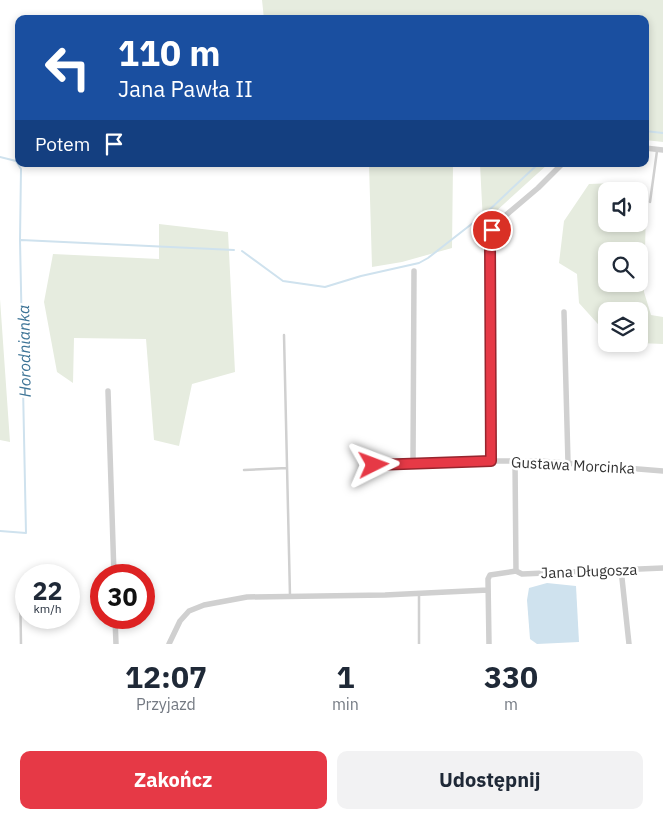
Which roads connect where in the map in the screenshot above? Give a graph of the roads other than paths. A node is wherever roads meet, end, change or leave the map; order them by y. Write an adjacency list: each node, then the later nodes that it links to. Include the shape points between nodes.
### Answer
1 (660, 150): 3 (lane)
2 (559, 167): 8 (street, via 492,230)
3 (650, 202)
4 (414, 271): 10 (street)
5 (564, 312): 11 (street)
6 (284, 335): 13 (lane)
7 (108, 391): 16 (street)
8 (491, 461): 9 (street, Gustawa Morcinka); 10 (street, Gustawa Morcinka)
9 (515, 461): 11 (street, Gustawa Morcinka); 19 (street)
10 (412, 463): 12 (street, Gustawa Morcinka)
11 (568, 463): 15 (street, Gustawa Morcinka)
12 (374, 465)
13 (287, 468): 14 (lane); 22 (lane)
14 (244, 470)
15 (663, 471)
16 (114, 564)
17 (663, 568): 18 (street, Jana Długosza)
18 (621, 569): 19 (street, Jana Długosza, via 522,574); 30 (street)
19 (516, 571): 20 (street, Jana Długosza, via 490,575)
20 (488, 590): 21 (street); 29 (street)
21 (418, 593): 22 (street); 28 (lane)
22 (290, 596): 27 (street, via 247,597 204,604 189,611 180,621)
23 (21, 629): 25 (lane)
24 (116, 629): 26 (street)
25 (21, 644)
26 (116, 644)
27 (169, 644)
28 (418, 644)
29 (489, 644)
30 (629, 644)

